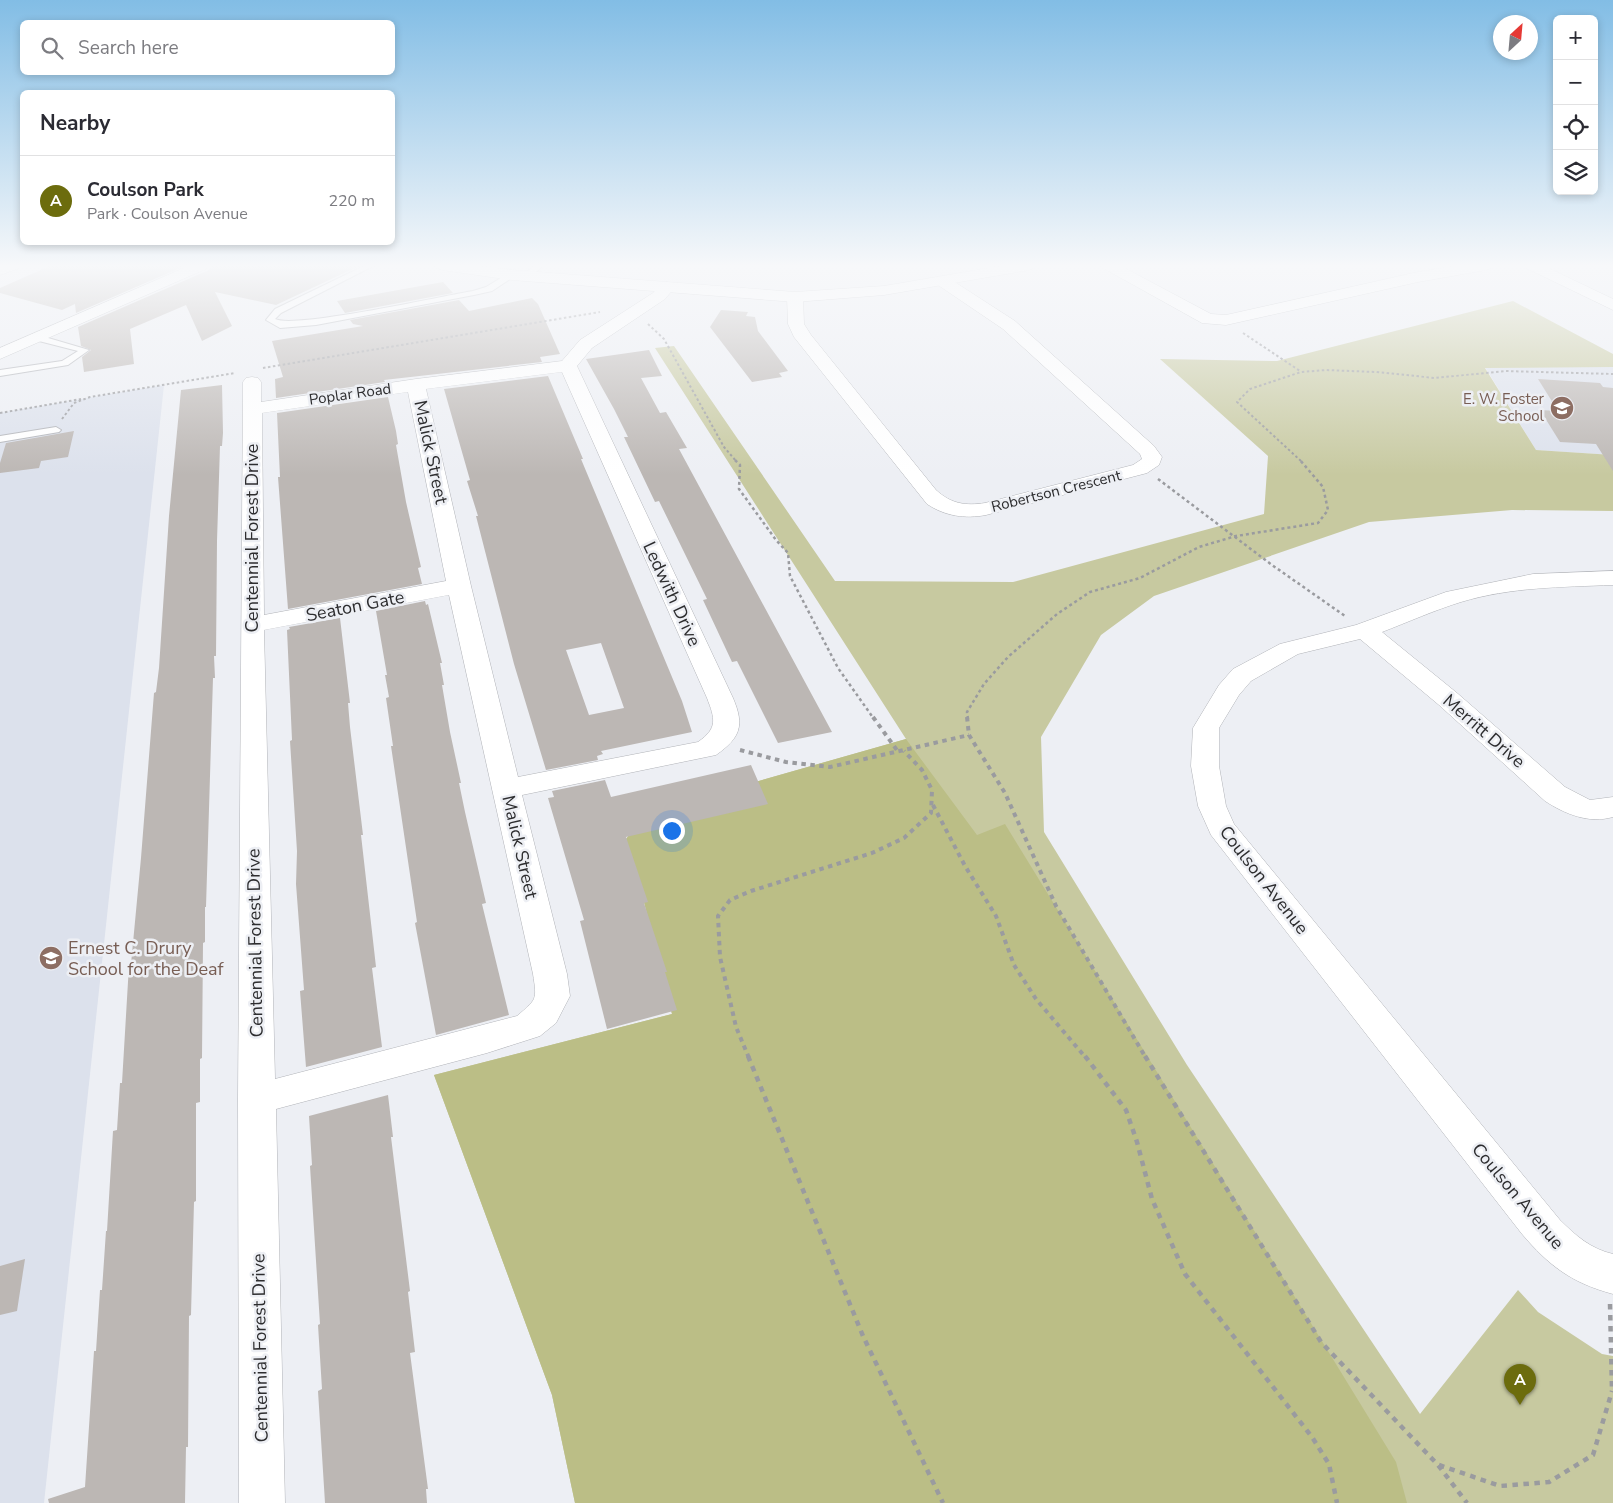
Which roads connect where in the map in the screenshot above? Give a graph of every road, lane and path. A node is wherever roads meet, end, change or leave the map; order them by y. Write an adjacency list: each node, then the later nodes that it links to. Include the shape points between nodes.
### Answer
1 (44, 335): 8 (street)
2 (482, 335): 13 (path)
3 (599, 335): 10 (street, via 586,344)
4 (660, 335): 26 (path, via 724,447 740,465 739,489 788,553 790,576 838,668)
5 (802, 335): 19 (street, Robertson Crescent, via 942,506 974,511)
6 (1020, 335): 19 (street, Robertson Crescent, via 1147,450 1152,461)
7 (1248, 335): 11 (path)
8 (38, 338): 9 (street); 12 (lane, via 85,350 65,363)
9 (0, 354)
10 (568, 366): 14 (street, Poplar Road); 25 (street, Ledwith Drive, via 727,714 723,736)
11 (1301, 372)
12 (0, 373)
13 (251, 383): 14 (street, Poplar Road); 15 (path); 22 (street, Centennial Forest Drive)
14 (416, 384): 21 (street, Malick Street)
15 (90, 397): 16 (path); 17 (path, via 74,403)
16 (0, 413)
17 (56, 430): 18 (lane)
18 (0, 439)
19 (1140, 469): 23 (path)
20 (1613, 578): 23 (street, Coulson Avenue, via 1533,581 1502,586 1454,597)
21 (459, 586): 22 (street, Seaton Gate); 27 (street, Malick Street)
22 (252, 625): 30 (street, Centennial Forest Drive)
23 (1364, 630): 29 (street, Merritt Drive, via 1555,794 1588,810); 31 (street, Coulson Avenue, via 1289,650 1242,675 1228,691 1206,728 1205,766 1212,806 1221,828 1561,1250 1586,1266)
24 (969, 735): 26 (path)
25 (714, 743): 26 (path, via 786,762 830,767); 27 (street, via 694,752)
26 (902, 752): 28 (path, via 925,777 932,790)
27 (507, 789): 30 (street, Malick Street, via 550,974 553,996 544,1012 528,1026 487,1039)
28 (932, 802): 35 (path, via 931,813 904,838 872,853 751,891 730,900 718,916 720,957 736,1027 863,1336); 36 (path, via 965,866 996,916 1014,965 1036,999 1073,1040 1126,1110 1152,1199 1185,1274 1312,1437 1329,1464)
29 (1613, 808)
30 (256, 1099): 34 (street, Centennial Forest Drive)
31 (1611, 1274): 32 (path)
32 (1613, 1392): 33 (path, via 1593,1455 1549,1482 1500,1486)
33 (1438, 1465)
34 (262, 1503)
35 (943, 1503)
36 (1337, 1503)

